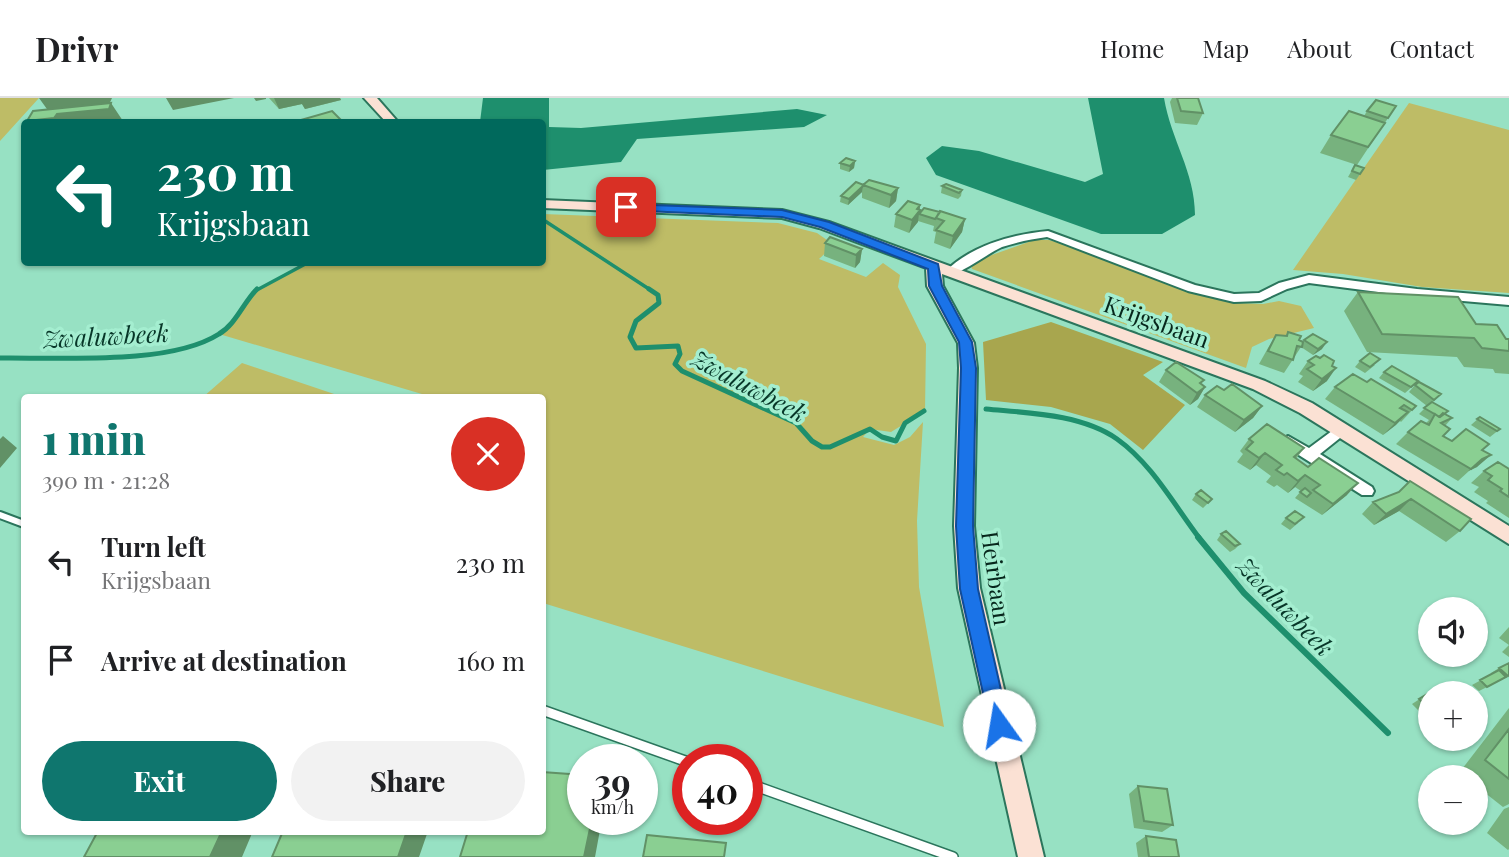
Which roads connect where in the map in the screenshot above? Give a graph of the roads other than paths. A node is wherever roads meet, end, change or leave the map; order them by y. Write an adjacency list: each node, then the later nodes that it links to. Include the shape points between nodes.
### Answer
1 (370, 98): 2 (main road)
2 (390, 119)
3 (546, 204): 4 (main road, Krijgsbaan, via 782,214)
4 (942, 269): 5 (street, Krijgsbaan, via 1025,236 1048,234 1192,288 1234,298 1261,297 1309,279); 6 (main road, Krijgsbaan, via 1259,384); 17 (main road, Heirbaan, via 935,286 965,342 968,368 964,526 969,589)
5 (1509, 301)
6 (1340, 430): 8 (street); 12 (main road, Krijgsbaan)
7 (1274, 433): 8 (street)
8 (1311, 454): 9 (street)
9 (1367, 491)
10 (0, 515): 11 (lane)
11 (21, 523)
12 (1509, 536)
13 (546, 711): 14 (lane)
14 (672, 756)
15 (763, 789): 16 (lane)
16 (953, 857)
17 (1031, 857)

